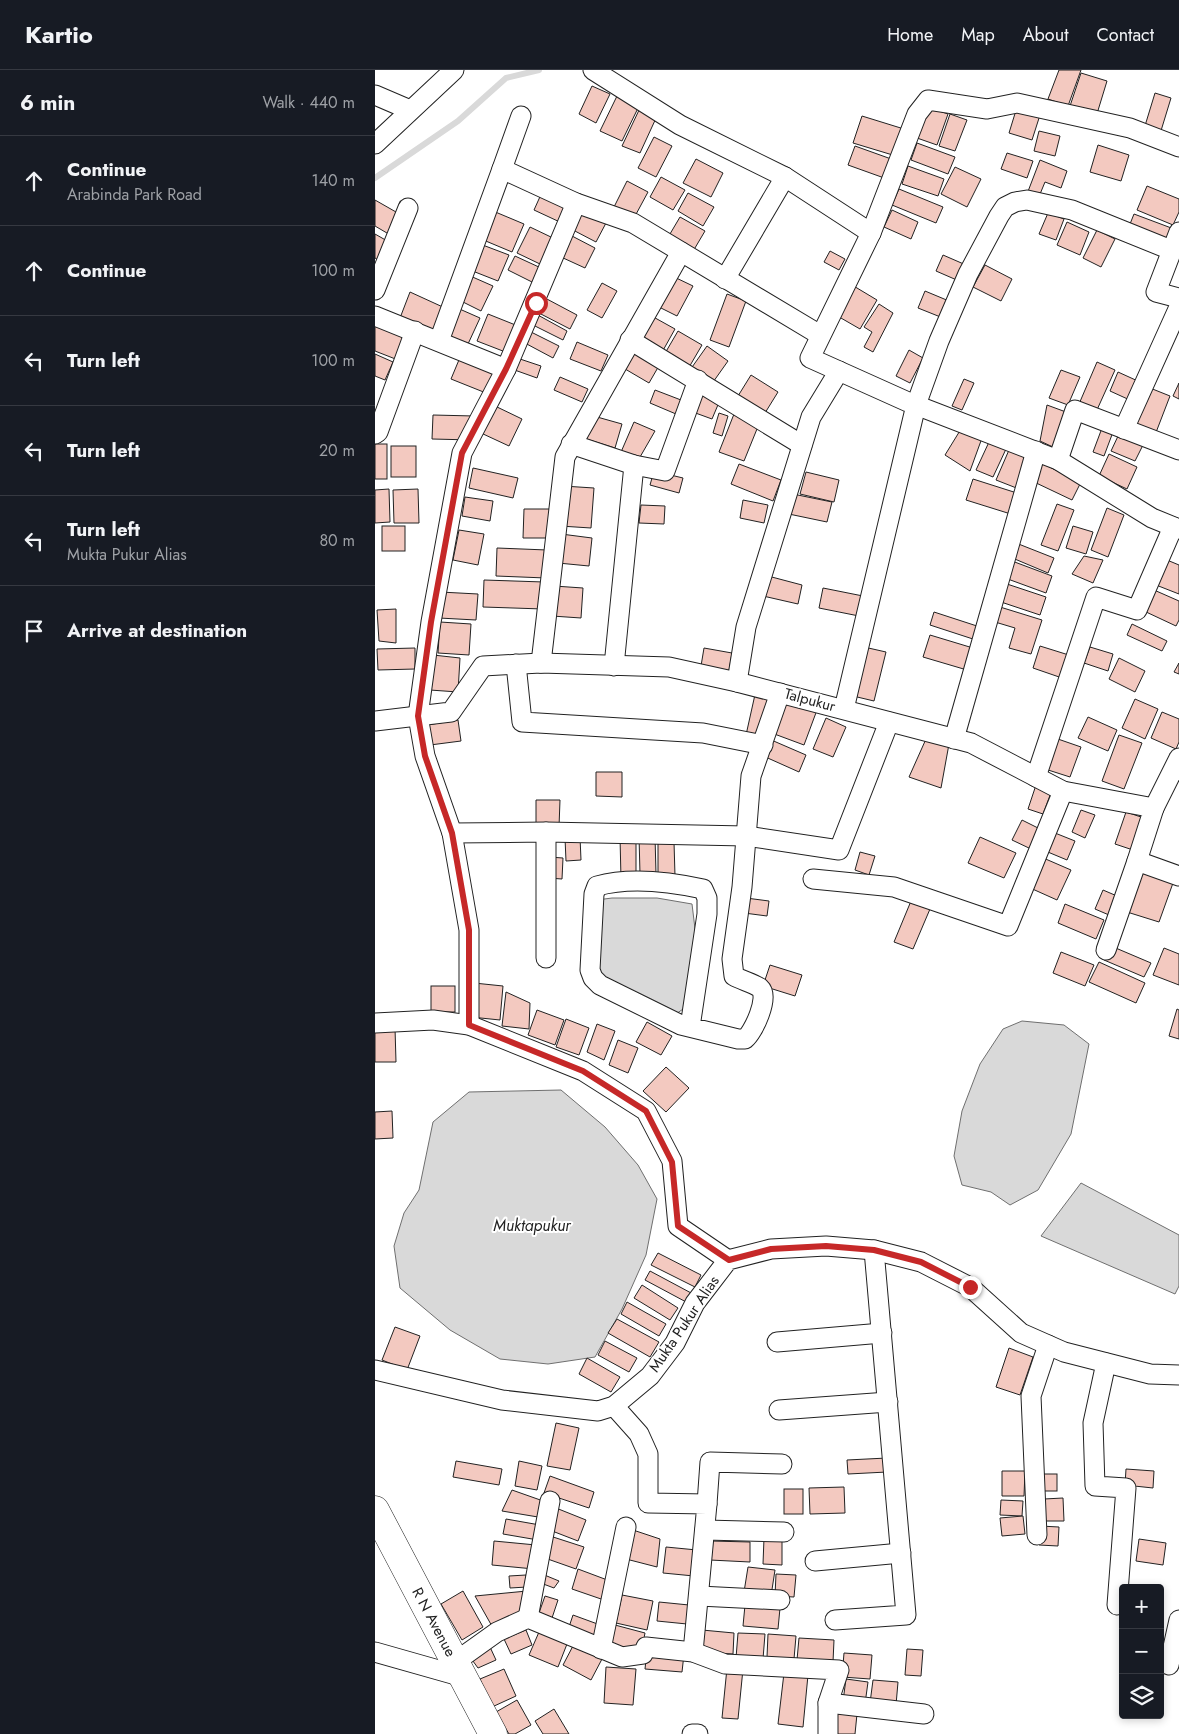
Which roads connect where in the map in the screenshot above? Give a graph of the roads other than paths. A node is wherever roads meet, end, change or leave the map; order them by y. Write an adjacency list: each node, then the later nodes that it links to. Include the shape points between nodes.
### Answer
1 (454, 70): 4 (street)
2 (593, 70): 9 (street, via 680,125)
3 (375, 95): 4 (street)
4 (410, 110): 6 (street)
5 (521, 116): 8 (street)
6 (375, 144)
7 (1179, 147): 13 (street, via 1129,128 1017,103 987,108 928,100 917,114)
8 (503, 169): 10 (street); 23 (street)
9 (785, 177): 13 (street); 16 (street)
10 (576, 202): 15 (street, via 633,224); 25 (street)
11 (408, 208): 17 (street)
12 (1179, 232): 14 (street)
13 (871, 233): 22 (street)
14 (1171, 250): 18 (street, via 1156,292); 28 (street, via 1072,210 1027,200 1005,207 968,274 939,340)
15 (681, 252): 16 (street); 24 (street)
16 (725, 279): 22 (street)
17 (375, 290)
18 (1179, 298)
19 (1179, 307): 29 (street)
20 (375, 316): 21 (street)
21 (415, 331): 23 (street); 30 (street)
22 (820, 335): 26 (street, via 810,358)
23 (439, 340): 25 (street)
24 (630, 340): 27 (street); 31 (street)
25 (506, 369): 44 (street, via 462,453 431,622)
26 (839, 371): 28 (street); 32 (street, via 811,417)
27 (698, 380): 32 (street); 36 (street, via 665,471)
28 (916, 405): 34 (street); 43 (street)
29 (1124, 429): 33 (street); 35 (street, via 1075,410)
30 (375, 434)
31 (571, 444): 36 (street); 38 (street, via 565,457)
32 (802, 445): 41 (street, via 746,627)
33 (1179, 450)
34 (1036, 451): 35 (street); 47 (street)
35 (1058, 460): 37 (street, via 1152,518)
36 (634, 466): 40 (street)
37 (1176, 528): 50 (street, via 1137,610 1097,597)
38 (541, 663): 39 (street, Talpukur); 40 (street, Talpukur)
39 (516, 664): 44 (street, Talpukur, via 483,666 451,712); 48 (street, via 522,722 703,734)
40 (614, 666): 41 (street, Talpukur, via 669,667)
41 (737, 682): 42 (street, Talpukur)
42 (780, 693): 43 (street, Talpukur); 48 (street)
43 (844, 710): 46 (street, Talpukur)
44 (418, 716): 45 (street, Talpukur); 54 (street, via 425,756)
45 (375, 721)
46 (889, 722): 47 (street, Talpukur); 55 (street, via 839,850)
47 (955, 739): 50 (street, Talpukur, via 971,743)
48 (763, 745): 55 (street, via 751,776)
49 (1179, 758): 52 (street)
50 (1036, 777): 51 (street, Talpukur)
51 (1063, 791): 52 (street, Talpukur); 58 (street, via 1008,926 894,886)
52 (1154, 808): 56 (street)
53 (546, 832): 54 (street); 55 (street); 60 (street)
54 (452, 833): 62 (street, via 469,930)
55 (746, 836): 63 (street, via 732,968 734,976 760,988 763,992 762,1005 752,1033 745,1039)
56 (1137, 862): 57 (street); 59 (street)
57 (1179, 876)
58 (813, 879)
59 (1106, 950)
60 (546, 958)
61 (375, 1022): 62 (street, via 433,1020)
62 (469, 1025): 65 (street, via 583,1071 646,1111 672,1162 678,1226)
63 (690, 1027): 63 (street, via 707,914 707,898 703,889 638,882 597,886 593,894 590,970 593,978 600,985)
64 (874, 1250): 65 (street, Mukta Pukur Alias, via 826,1246 771,1249); 66 (street); 68 (street, Mukta Pukur Alias, via 921,1262 970,1287 1021,1333)
65 (729, 1260): 73 (street, Mukta Pukur Alias, via 695,1303 675,1343 649,1376)
66 (882, 1333): 67 (street); 72 (street)
67 (777, 1342)
68 (1048, 1345): 69 (street, Mukta Pukur Alias); 82 (street, via 1031,1396)
69 (1106, 1362): 71 (street, Mukta Pukur Alias, via 1150,1374); 87 (street, via 1093,1423 1095,1486 1126,1488)
70 (375, 1370): 73 (street, via 503,1400 598,1411)
71 (1179, 1375)
72 (888, 1402): 74 (street); 83 (street)
73 (614, 1406): 77 (street, via 639,1434 648,1454 648,1503)
74 (779, 1410)
75 (782, 1464): 77 (street, via 710,1462)
76 (550, 1501): 88 (street)
77 (707, 1504): 80 (street)
78 (375, 1510): 95 (main road, R N Avenue)
79 (626, 1527): 91 (street)
80 (705, 1530): 81 (street); 85 (street)
81 (784, 1532)
82 (1037, 1535)
83 (901, 1553): 84 (street); 89 (street, via 906,1615)
84 (815, 1561)
85 (699, 1596): 86 (street); 93 (street)
86 (780, 1600)
87 (1117, 1604)
88 (528, 1618): 91 (street); 95 (street, via 497,1632)
89 (835, 1620)
90 (1179, 1620): 94 (street)
91 (601, 1649): 93 (street, via 622,1657 643,1654 646,1647)
92 (375, 1652): 95 (street)
93 (693, 1652): 96 (street, via 725,1664 839,1670)
94 (1169, 1665)
95 (459, 1670): 98 (main road, R N Avenue)
96 (828, 1703): 97 (street); 101 (street)
97 (924, 1714)
98 (493, 1734)
99 (692, 1734): 100 (street)
100 (698, 1734)
101 (828, 1734)

